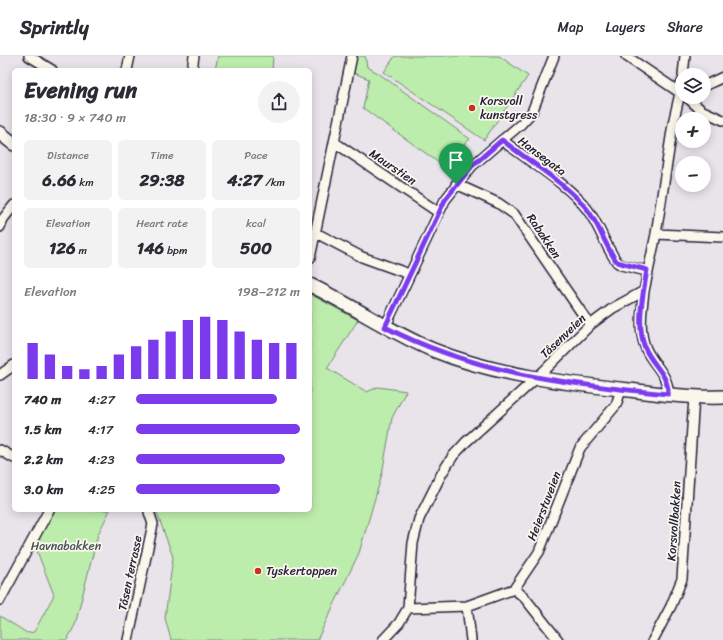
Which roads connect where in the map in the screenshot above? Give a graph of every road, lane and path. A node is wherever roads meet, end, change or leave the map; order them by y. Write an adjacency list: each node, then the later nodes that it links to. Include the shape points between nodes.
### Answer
1 (29, 56): 8 (street)
2 (130, 56): 9 (street)
3 (194, 56): 10 (street)
4 (352, 56): 21 (street)
5 (554, 56): 19 (street, via 532,112)
6 (626, 56): 14 (street)
7 (685, 56): 11 (street)
8 (49, 68)
9 (127, 68)
10 (192, 68)
11 (684, 68)
12 (723, 77): 13 (street)
13 (711, 83)
14 (675, 89)
15 (677, 104): 27 (street)
16 (695, 104): 17 (street, via 701,110)
17 (723, 120)
18 (0, 133): 20 (main road)
19 (502, 140): 22 (street, via 475,162); 30 (street, Hansegata, via 560,184 586,208 617,262)
20 (12, 142)
21 (334, 142): 24 (street, Maurstien); 26 (street)
22 (456, 184): 24 (street); 34 (street, Rabakken, via 498,203 514,214)
23 (12, 208): 25 (street)
24 (438, 212): 31 (street)
25 (0, 227)
26 (316, 233): 29 (street); 31 (street, via 362,258)
27 (656, 234): 28 (street); 30 (street)
28 (723, 237)
29 (312, 250)
30 (647, 270): 33 (street)
31 (409, 274): 35 (street)
32 (312, 286): 35 (main road)
33 (644, 291): 34 (street, Tåsenveien, via 613,308); 40 (street, via 641,329 645,347 666,379)
34 (590, 325): 38 (street, Tåsenveien)
35 (385, 327): 38 (main road, via 426,347 457,358)
36 (12, 366): 37 (street)
37 (0, 375)
38 (536, 378): 39 (main road); 50 (street, Tåsenveien, via 466,442 442,473 419,519 413,543)
39 (621, 390): 40 (main road); 47 (street, Heierstuveien, via 616,405 580,448 539,552)
40 (668, 394): 41 (main road)
41 (694, 397): 42 (main road); 55 (street, Korsvollbakken, via 682,579)
42 (723, 397)
43 (1, 452): 44 (street)
44 (12, 457)
45 (49, 512): 48 (street)
46 (149, 512): 51 (street, Tåsen terrasse, via 153,524)
47 (514, 588): 49 (street); 54 (street)
48 (0, 600)
49 (468, 606): 50 (street); 53 (street)
50 (408, 608): 52 (street, Tåsenveien)
51 (128, 640)
52 (383, 640)
53 (471, 640)
54 (558, 640)
55 (653, 640)

